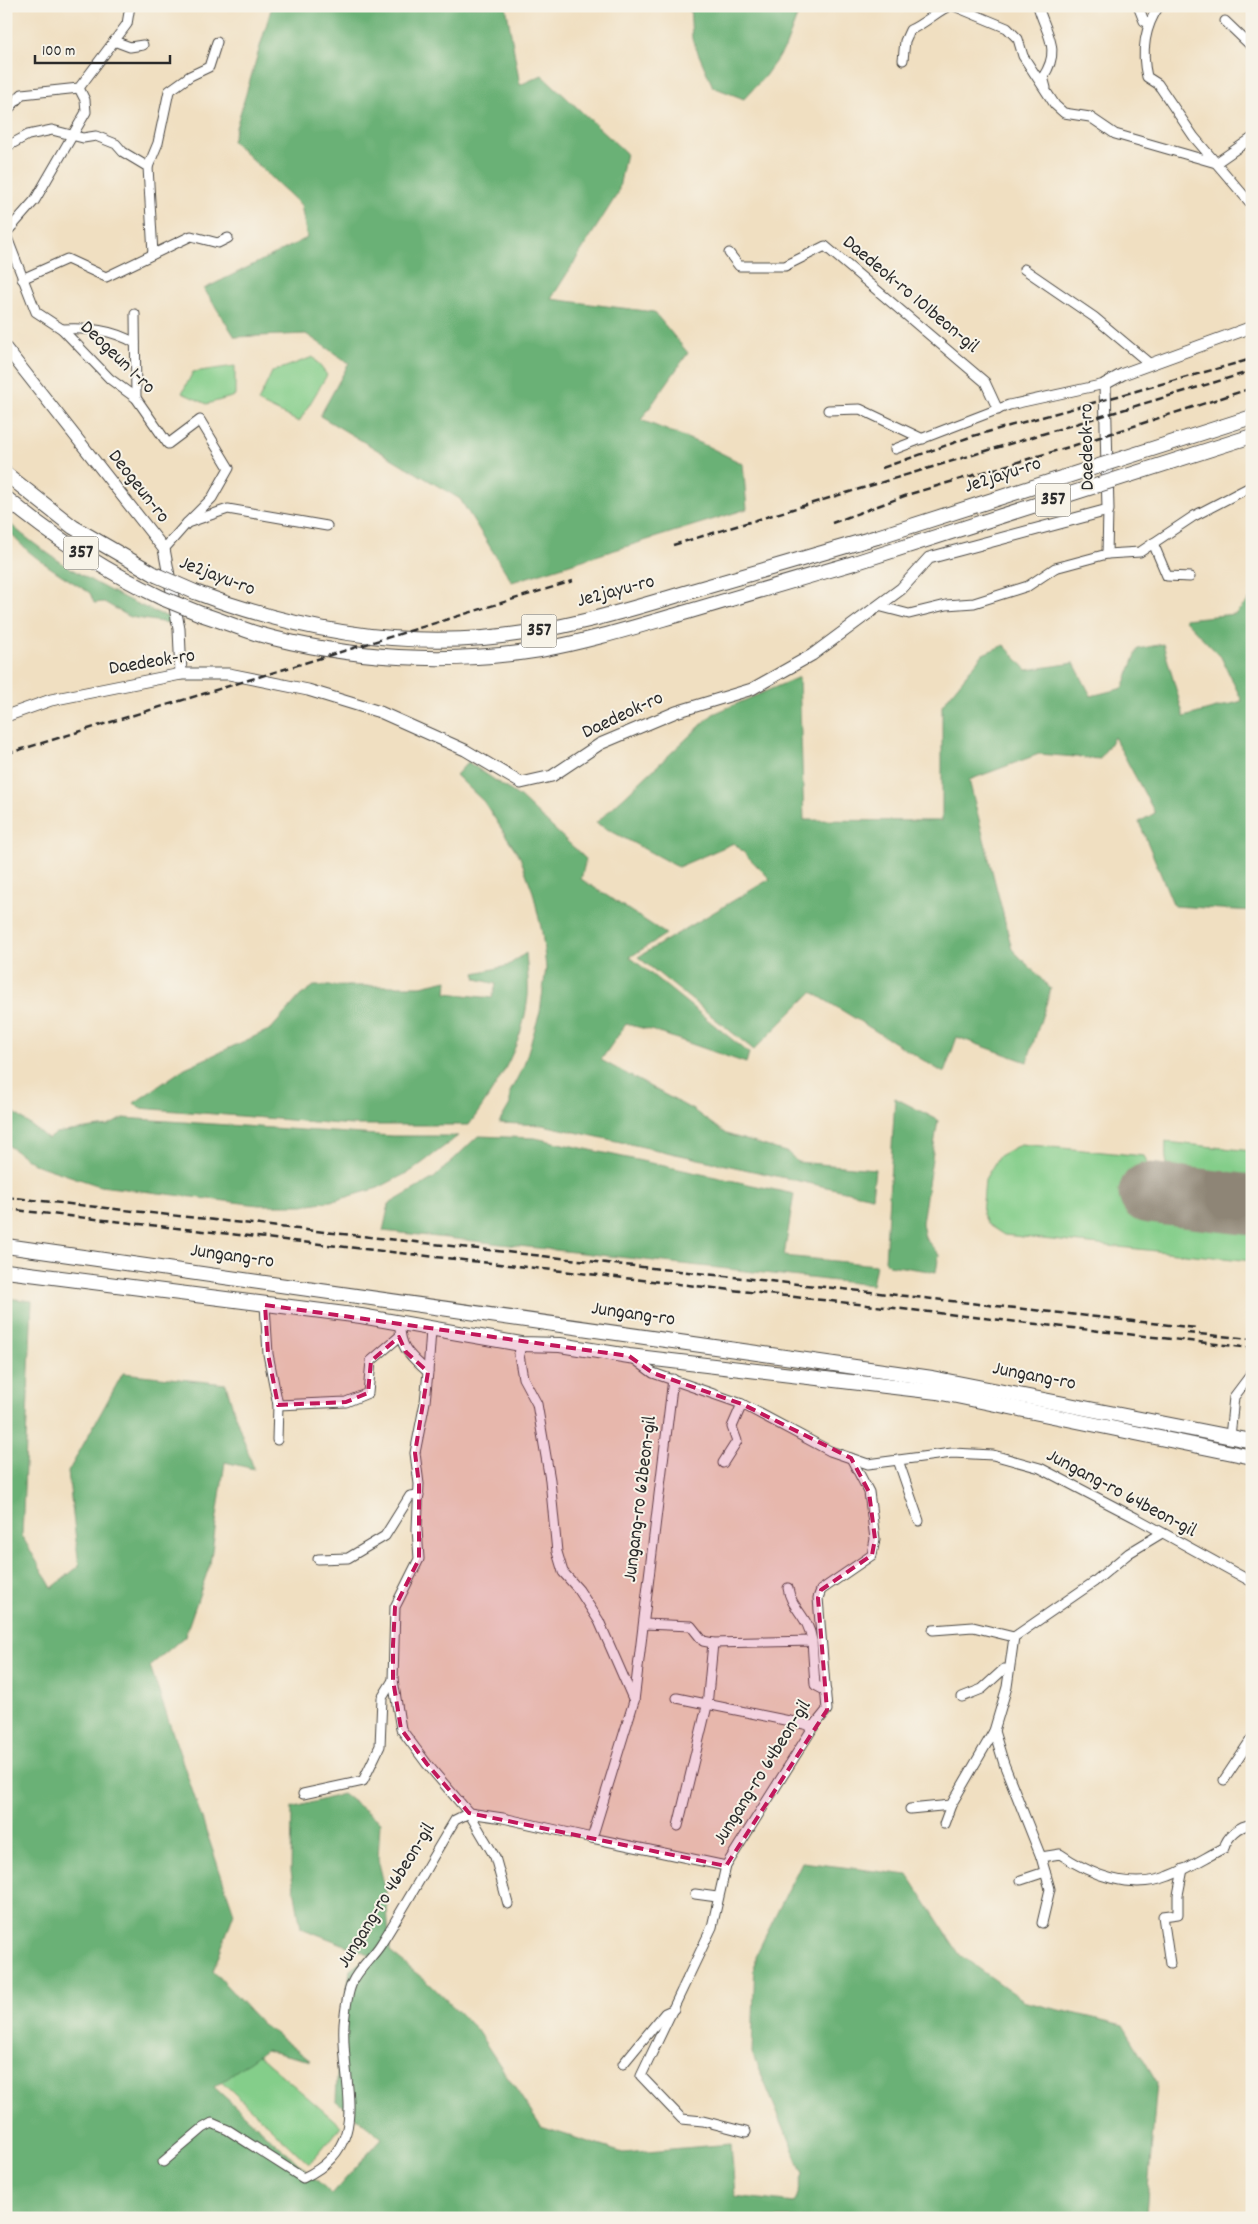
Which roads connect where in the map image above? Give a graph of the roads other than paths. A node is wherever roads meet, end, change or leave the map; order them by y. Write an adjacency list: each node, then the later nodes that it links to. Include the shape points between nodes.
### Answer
1 (130, 6): 9 (street, via 127,24)
2 (950, 6): 13 (street, via 910,30)
3 (954, 6): 15 (street, via 1007,28 1018,39 1023,56)
4 (1038, 6): 15 (street, via 1053,53 1052,65 1043,77)
5 (1138, 6): 8 (street, via 1144,21)
6 (1159, 6): 8 (street)
7 (1225, 20): 11 (street)
8 (1149, 23): 20 (street, via 1144,41 1147,77 1158,84)
9 (114, 41): 12 (street, via 130,47); 14 (street)
10 (217, 42): 21 (street, via 209,68 190,76 169,91 158,142)
11 (1252, 44)
12 (143, 45)
13 (903, 60)
14 (79, 88): 16 (street, via 22,94); 17 (street, via 86,112)
15 (1046, 91): 20 (street, via 1054,105 1064,113 1090,117 1115,134)
16 (6, 112)
17 (74, 136): 19 (street, via 52,130 28,135); 21 (street, via 96,136 116,144); 23 (street, via 35,200)
18 (1252, 138): 20 (street)
19 (6, 147)
20 (1216, 163): 22 (street)
21 (148, 167): 26 (street)
22 (1252, 205)
23 (6, 234): 27 (street, Deogeun 1-ro)
24 (228, 238): 26 (street, via 218,243 191,236)
25 (729, 253): 39 (street, Daedeok-ro 101beon-gil, via 739,266 785,266 825,246 985,382)
26 (153, 254): 29 (street, via 106,277 67,258)
27 (11, 263): 29 (street, Deogeun 1-ro)
28 (1024, 268): 35 (street, via 1094,317)
29 (22, 279): 32 (street, Deogeun 1-ro, via 36,312)
30 (135, 314): 33 (street)
31 (1252, 327): 35 (street, Daedeok-ro)
32 (62, 329): 33 (street, via 94,328 120,334); 37 (street, Deogeun 1-ro, via 110,379)
33 (135, 343): 37 (street)
34 (6, 348): 51 (street, Deogeun-ro)
35 (1150, 364): 36 (street, Daedeok-ro)
36 (1105, 384): 39 (street, Daedeok-ro); 47 (street, Daedeok-ro)
37 (136, 398): 48 (street, Deogeun 1-ro, via 168,444 200,420 229,468 212,498)
38 (828, 410): 42 (street, via 860,409)
39 (998, 410): 42 (street, Daedeok-ro)
40 (1252, 417): 44 (main road, Je2jayu-ro / 357, bridge, via 877,537 593,620 540,631 443,640 349,634 270,617 195,592 156,574 73,526)
41 (1252, 436): 46 (main road, Je2jayu-ro / 357, bridge, via 854,563 594,639 498,654 417,657 362,653 257,634 162,598 102,567)
42 (923, 440): 43 (street, Daedeok-ro)
43 (895, 449)
44 (6, 474)
45 (1252, 486): 50 (street, via 1194,516)
46 (6, 498)
47 (1108, 510): 52 (street); 54 (street, Daedeok-ro, via 929,558 901,588)
48 (186, 523): 49 (street, via 228,509); 51 (street)
49 (326, 526)
50 (1153, 543): 52 (street, via 1140,552); 53 (street, via 1167,576)
51 (164, 549): 55 (street, Deogeun-ro, via 179,629)
52 (1107, 554): 54 (street, via 1055,568 1028,586 974,603 946,605 909,614)
53 (1190, 577)
54 (878, 606): 55 (street, Daedeok-ro, via 812,655 752,689 676,712 600,744 552,776 521,782 464,750 380,712 308,690 230,674)
55 (181, 674): 56 (street, Daedeok-ro, via 51,700)
56 (6, 716)
57 (6, 1246): 69 (main road, Jungang-ro, via 932,1378)
58 (6, 1271): 59 (main road, Jungang-ro)
59 (265, 1305): 60 (main road, Jungang-ro, via 361,1316); 68 (street, via 268,1354)
60 (399, 1330): 61 (main road, Jungang-ro); 64 (street, via 406,1352); 68 (street, via 371,1361 368,1393 346,1402)
61 (431, 1330): 62 (main road, Jungang-ro); 64 (street)
62 (521, 1344): 63 (main road, Jungang-ro, via 560,1345); 92 (street, via 518,1355 523,1378 536,1404 550,1480 557,1552 563,1572 580,1590 599,1621)
63 (629, 1356): 66 (street, Jungang-ro 64beon-gil, via 653,1373); 72 (main road, Jungang-ro, via 937,1392)
64 (428, 1372): 76 (street, via 426,1402 415,1454)
65 (1252, 1373): 69 (street, via 1234,1397)
66 (673, 1379): 67 (street, Jungang-ro 64beon-gil); 82 (street, Jungang-ro 62beon-gil)
67 (742, 1404): 73 (street, Jungang-ro 64beon-gil, via 830,1451); 75 (street, via 732,1427 737,1441)
68 (278, 1405): 70 (street)
69 (1230, 1436): 71 (main road, Jungang-ro)
70 (277, 1440)
71 (1252, 1441)
72 (1252, 1457)
73 (851, 1458): 74 (street, Jungang-ro 64beon-gil, via 868,1464); 89 (street, Jungang-ro 64beon-gil, via 869,1492 875,1539 872,1555 821,1590 818,1598)
74 (898, 1460): 77 (street); 78 (street, Jungang-ro 64beon-gil, via 952,1452 993,1455 1040,1468)
75 (723, 1463)
76 (419, 1495): 79 (street, via 410,1496 384,1536 348,1558); 88 (street, via 419,1559 396,1607)
77 (919, 1521)
78 (1162, 1533): 80 (street, Jungang-ro 64beon-gil); 84 (street, via 1129,1553 1094,1582)
79 (318, 1559)
80 (1252, 1582)
81 (788, 1588): 85 (street, via 790,1597 810,1626)
82 (644, 1624): 86 (street, via 691,1626 703,1641); 92 (street, Jungang-ro 62beon-gil)
83 (933, 1630): 84 (street, via 973,1627)
84 (1014, 1637): 87 (street)
85 (812, 1641): 86 (street); 89 (street, via 815,1685)
86 (713, 1643): 93 (street)
87 (1009, 1670): 90 (street, via 1004,1670 982,1689); 95 (street)
88 (393, 1680): 98 (street, via 382,1698 380,1746 363,1780); 101 (street, via 401,1729)
89 (826, 1691): 94 (street, Jungang-ro 64beon-gil, via 827,1710)
90 (962, 1697)
91 (677, 1698): 93 (street)
92 (634, 1701): 105 (street, Jungang-ro 62beon-gil)
93 (707, 1706): 94 (street); 104 (street)
94 (814, 1726): 107 (street, Jungang-ro 64beon-gil)
95 (994, 1731): 99 (street); 106 (street)
96 (1252, 1738): 97 (street)
97 (1224, 1780)
98 (303, 1794)
99 (951, 1805): 100 (street); 102 (street)
100 (910, 1809)
101 (469, 1813): 105 (street); 113 (street, via 495,1857); 119 (street, Jungang-ro 46beon-gil, via 455,1820 380,1945 352,1984 344,2024 349,2126 339,2150 321,2169 303,2178 212,2123)
102 (944, 1824)
103 (1252, 1825): 108 (street, via 1243,1826 1226,1840 1224,1848)
104 (678, 1826)
105 (592, 1838): 107 (street)
106 (1041, 1857): 108 (street, via 1060,1854 1105,1877 1136,1882 1158,1880); 109 (street)
107 (726, 1866): 112 (street, Jungang-ro 64beon-gil)
108 (1183, 1869): 115 (street, via 1178,1914 1163,1916)
109 (1045, 1872): 110 (street); 114 (street, via 1050,1889)
110 (1021, 1880)
111 (695, 1894): 112 (street)
112 (717, 1898): 116 (street, Jungang-ro 64beon-gil, via 712,1927)
113 (508, 1904)
114 (1042, 1923)
115 (1170, 1964)
116 (674, 2009): 117 (street, Jungang-ro 64beon-gil, via 665,2013); 118 (street, Jungang-ro 64beon-gil, via 641,2076 682,2120 703,2121)
117 (623, 2064)
118 (746, 2132)
119 (163, 2162)

